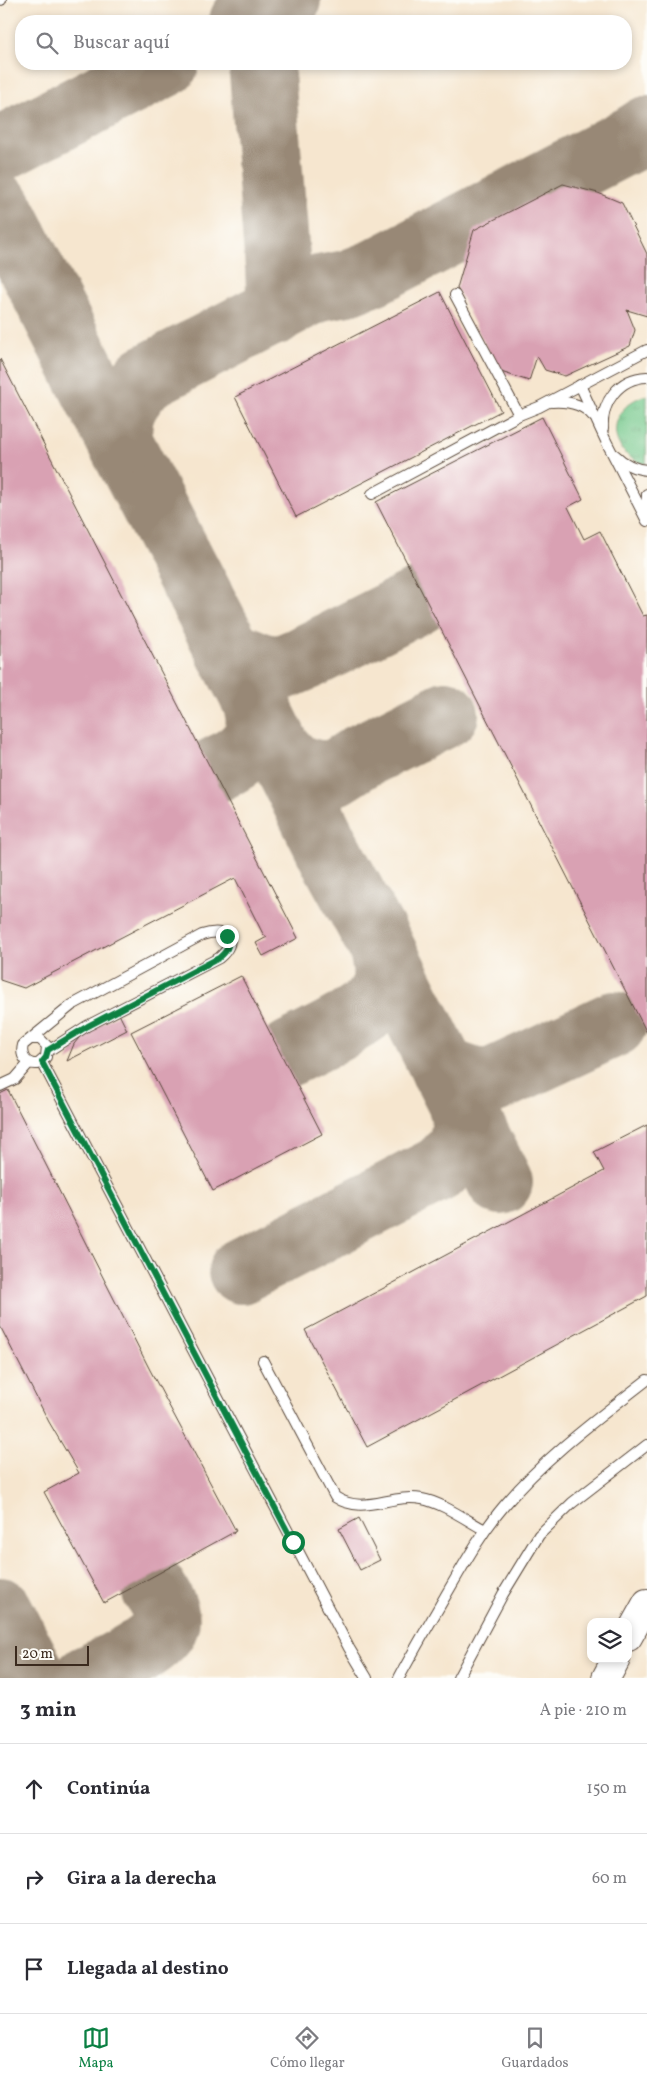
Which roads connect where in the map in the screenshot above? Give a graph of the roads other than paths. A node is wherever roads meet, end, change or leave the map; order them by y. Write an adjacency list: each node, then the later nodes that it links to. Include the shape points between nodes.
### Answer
1 (455, 295): 6 (lane)
2 (647, 350): 4 (lane)
3 (647, 377): 8 (lane, via 627,381 608,401 603,421)
4 (580, 385): 5 (lane); 7 (lane)
5 (539, 407): 6 (lane); 7 (lane, via 552,402 579,405)
6 (519, 415): 10 (lane)
7 (598, 423): 8 (lane)
8 (606, 441): 9 (lane, via 621,462); 12 (lane)
9 (647, 470)
10 (372, 494)
11 (647, 494): 12 (lane)
12 (647, 520)
13 (31, 1038): 14 (lane, via 40,1040); 14 (lane, via 72,1005 174,949 214,931 227,936 228,951 219,958); 16 (lane, via 22,1050)
14 (48, 1050): 15 (lane)
15 (42, 1062): 16 (lane); 25 (lane)
16 (29, 1063): 17 (lane, via 14,1079)
17 (0, 1086)
18 (263, 1361): 21 (lane, via 335,1498 356,1506 410,1497 425,1499)
19 (647, 1380): 21 (lane, via 578,1433 538,1470)
20 (647, 1446): 27 (lane, via 572,1503 539,1535)
21 (485, 1530): 26 (lane)
22 (647, 1603): 23 (street)
23 (632, 1630)
24 (614, 1663): 28 (street)
25 (367, 1678)
26 (399, 1678)
27 (458, 1678)
28 (606, 1678)

